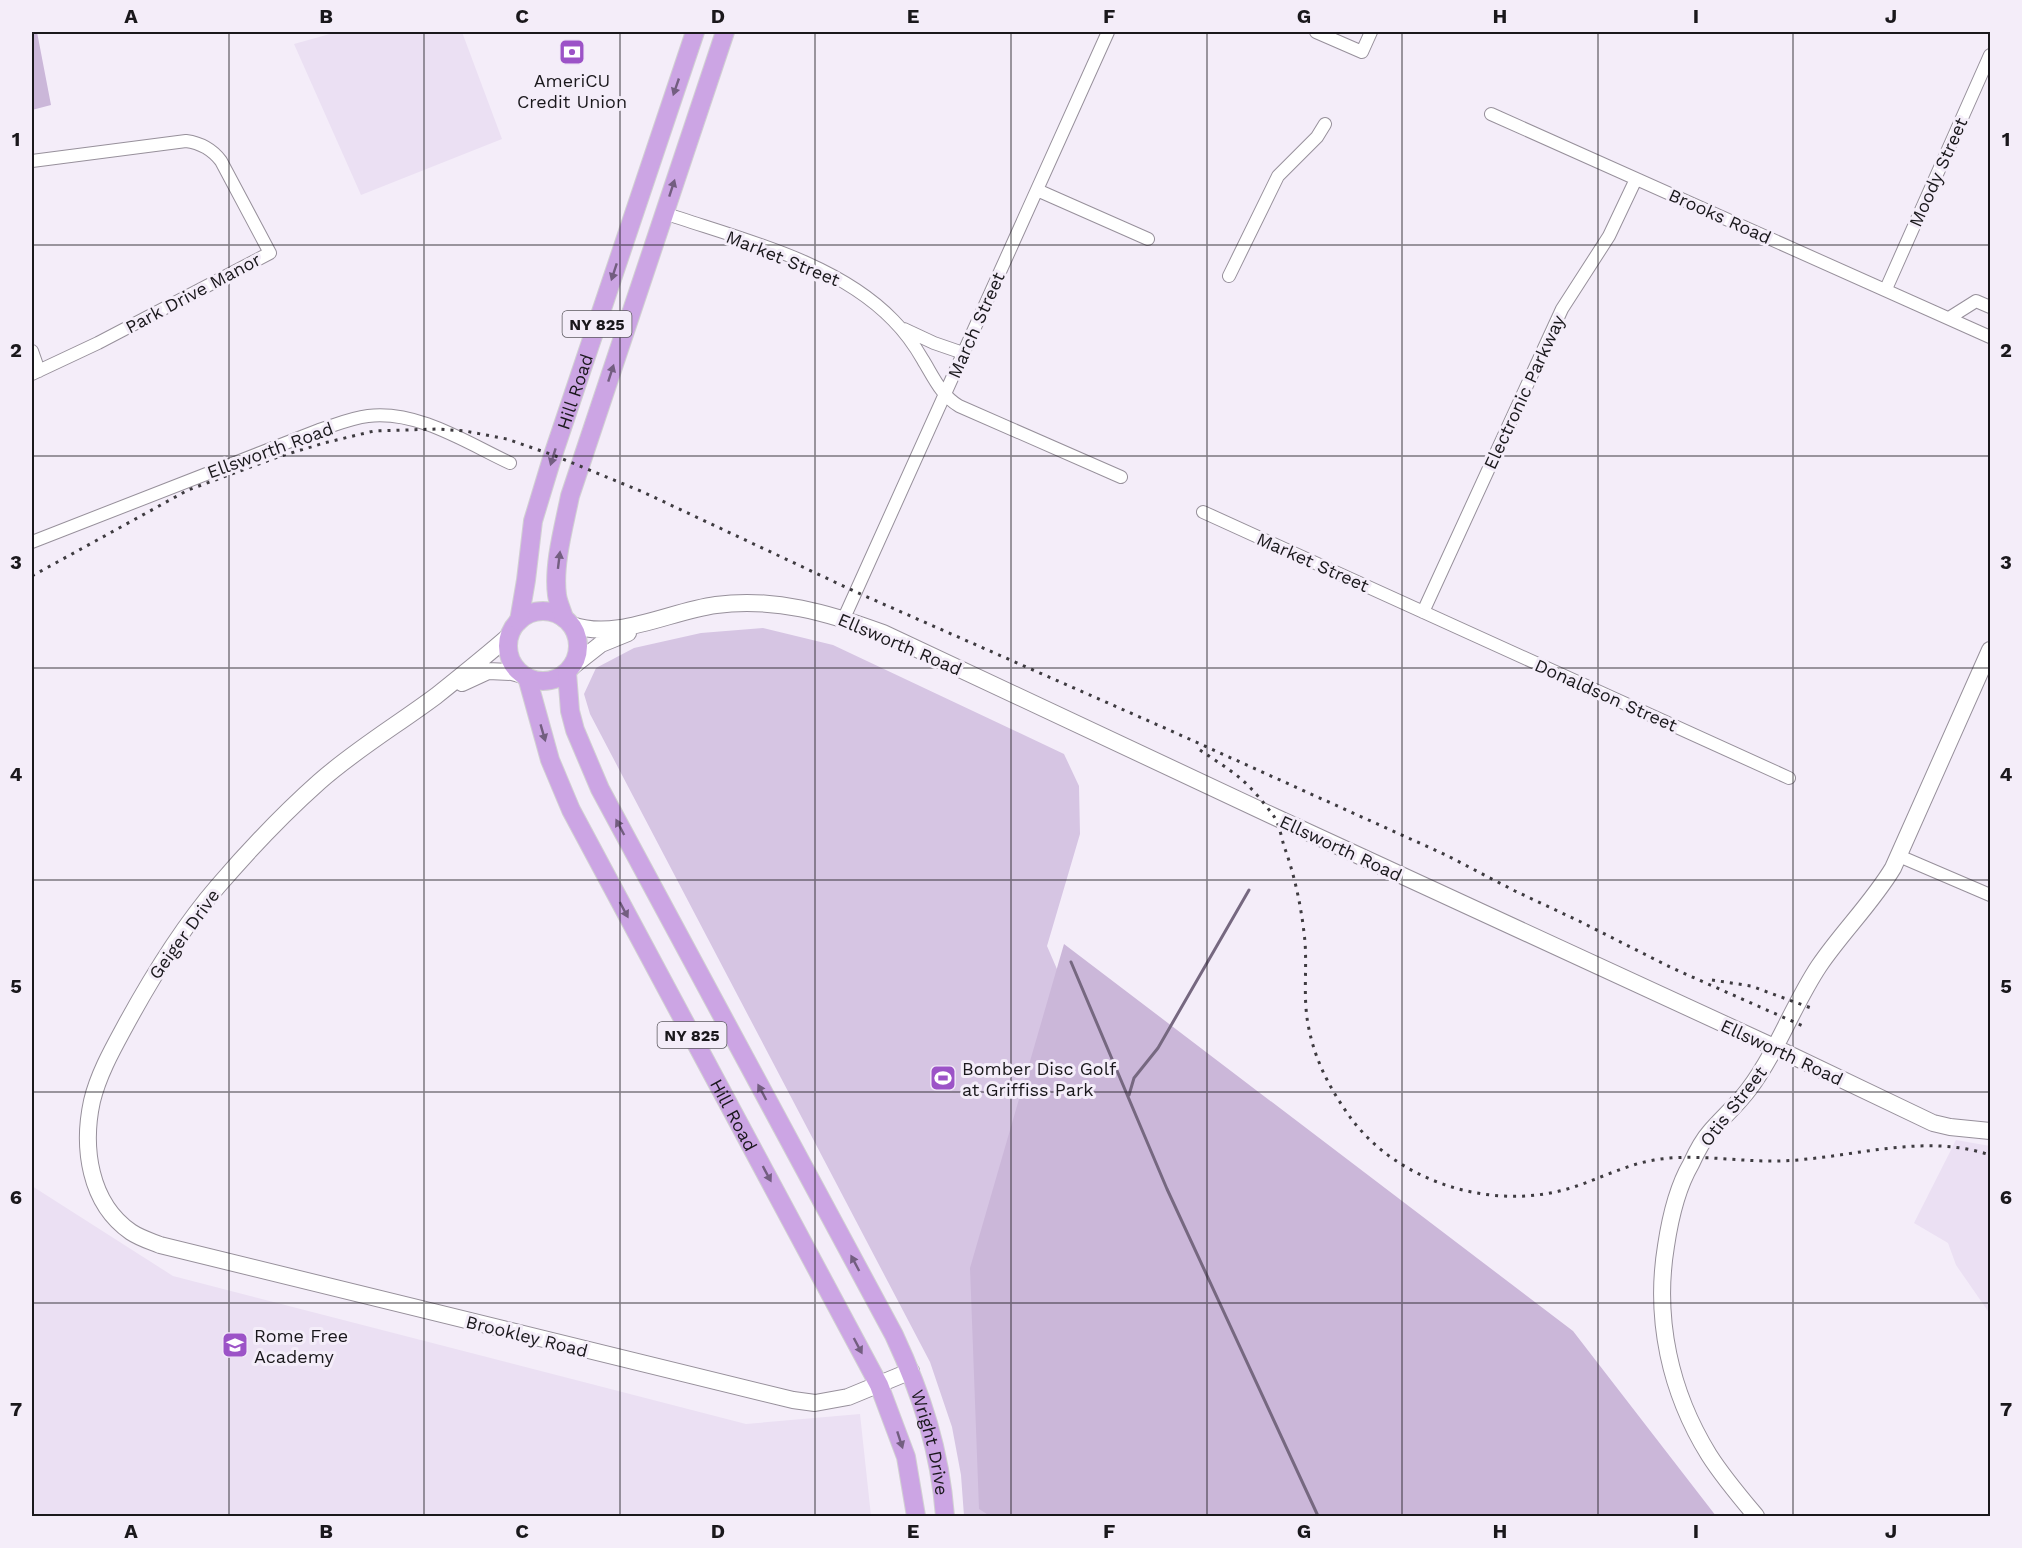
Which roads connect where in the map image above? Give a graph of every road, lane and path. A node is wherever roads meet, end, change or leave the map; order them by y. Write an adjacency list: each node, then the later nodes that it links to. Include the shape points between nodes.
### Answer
1 (695, 32): 32 (main road, Hill Road / NY 825, one-way to 32, via 553,455 534,522)
2 (725, 32): 12 (main road, Hill Road / NY 825, one-way to 2)
3 (1108, 32): 11 (street, March Street)
4 (1316, 32): 5 (street, via 1362,52)
5 (1371, 32)
6 (1990, 54): 15 (street, Moody Street)
7 (1491, 114): 10 (street, Brooks Road)
8 (1325, 124): 14 (street, via 1317,138 1278,176)
9 (32, 161): 22 (street, Park Drive Manor, via 186,141 197,143 221,161 270,253)
10 (1636, 179): 15 (street, Brooks Road); 29 (street, Electronic Parkway, via 1609,236 1562,309)
11 (1037, 190): 13 (street); 21 (street, March Street)
12 (664, 213): 18 (street, Market Street, via 820,270 858,291); 31 (main road, Hill Road / NY 825, one-way to 12, via 557,596 556,578 570,496)
13 (1148, 239)
14 (1229, 276)
15 (1886, 290): 17 (street, Brooks Road)
16 (1990, 307): 17 (street, via 1976,301)
17 (1949, 318): 19 (street, Brooks Road)
18 (900, 328): 21 (street); 23 (street, Market Street)
19 (1990, 337)
20 (32, 351): 22 (street)
21 (963, 353): 23 (street, March Street)
22 (35, 373)
23 (945, 394): 25 (street, Market Street, via 959,406); 30 (street, March Street)
24 (510, 463): 27 (street, Ellsworth Road, via 420,422 385,415 365,416 319,430)
25 (1121, 477)
26 (1203, 512): 29 (street, Market Street)
27 (32, 542)
28 (683, 611): 30 (street, Ellsworth Road, via 768,603); 31 (street, Ellsworth Road, via 599,631); 34 (street, Ellsworth Road, via 601,645)
29 (1423, 612): 37 (street, Donaldson Street)
30 (844, 618): 40 (street, Ellsworth Road)
31 (568, 622): 32 (main road, via 546,611 527,615); 34 (main road, NY 825, via 579,646)
32 (514, 628): 35 (main road, NY 825, via 508,646 510,657); 36 (street, Geiger Drive)
33 (1990, 650): 38 (street, Otis Street)
34 (570, 669): 35 (main road, via 548,681); 43 (main road, Hill Road / NY 825, one-way to 34, via 600,789 570,711)
35 (525, 676): 36 (street, Geiger Drive, via 488,671); 44 (main road, Hill Road / NY 825, one-way to 44, via 550,759 571,810)
36 (437, 695): 42 (street, Geiger Drive, via 356,751 287,812 217,886 137,1004 98,1082 88,1123 88,1160 102,1201 117,1221)
37 (1789, 778)
38 (1899, 856): 39 (street); 40 (street, Otis Street, via 1883,884 1818,968)
39 (1990, 895)
40 (1776, 1048): 41 (street, Ellsworth Road, via 1933,1123); 47 (street, Otis Street, via 1749,1090 1708,1135 1689,1166 1668,1233 1662,1282 1662,1324 1670,1368 1682,1402 1710,1457)
41 (1990, 1131)
42 (142, 1238): 44 (street, Brookley Road, via 210,1259 793,1400 824,1402)
43 (910, 1371): 44 (street, Brookley Road); 46 (main road, Wright Drive / NY 825, via 938,1459)
44 (879, 1385): 45 (main road, Wright Drive / NY 825, one-way to 45, via 906,1457)
45 (916, 1516)
46 (945, 1516)
47 (1756, 1516)

